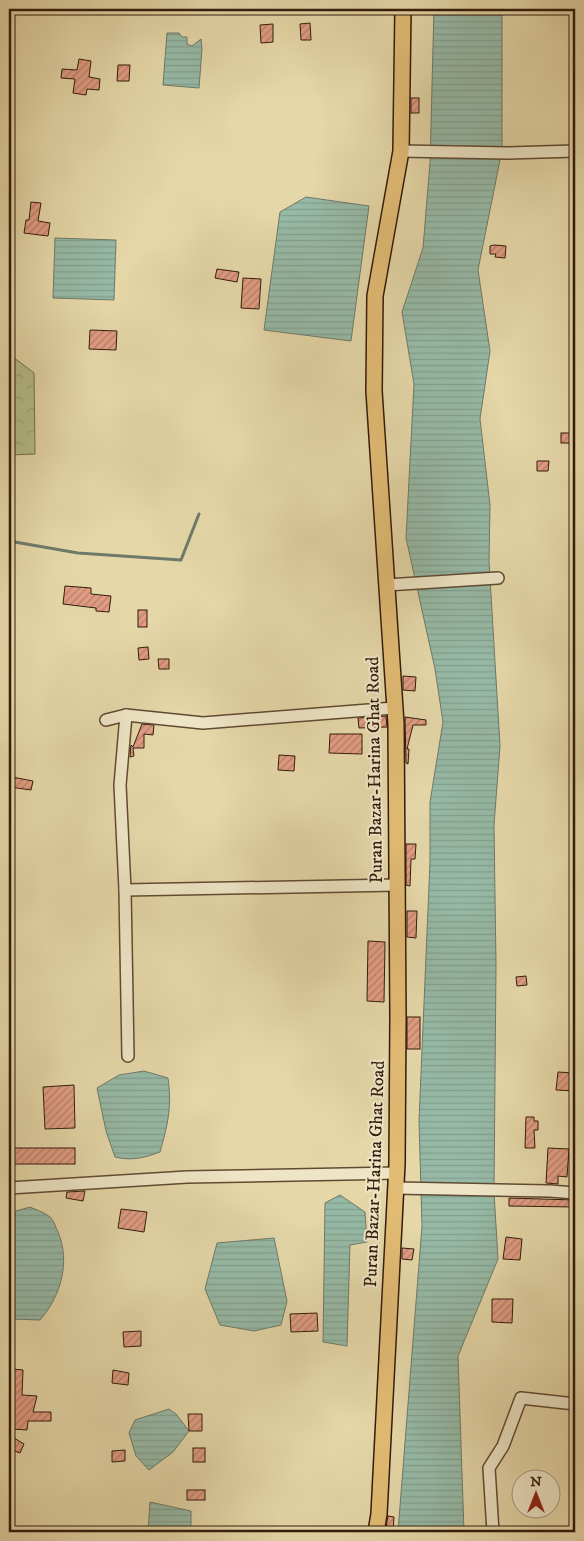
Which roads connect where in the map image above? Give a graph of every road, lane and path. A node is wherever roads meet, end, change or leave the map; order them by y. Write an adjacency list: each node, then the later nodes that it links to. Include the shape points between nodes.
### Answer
1 (402, 9): 2 (main road, Puran Bazar-Harina Ghat Road)
2 (401, 151): 3 (street); 5 (main road, Puran Bazar-Harina Ghat Road, via 375,296 374,391)
3 (575, 151)
4 (498, 578): 5 (street)
5 (386, 585): 6 (main road, Puran Bazar-Harina Ghat Road)
6 (394, 708): 7 (street, via 203,723); 9 (main road, Puran Bazar-Harina Ghat Road)
7 (126, 715): 8 (street); 10 (street, via 120,784)
8 (106, 720)
9 (397, 885): 10 (street); 12 (main road, Puran Bazar-Harina Ghat Road)
10 (125, 890): 11 (street)
11 (128, 1056)
12 (396, 1180): 13 (street, via 187,1177); 14 (street); 16 (main road, Puran Bazar-Harina Ghat Road)
13 (9, 1188)
14 (575, 1193)
15 (575, 1404): 17 (street, via 522,1398 503,1446 489,1468)
16 (376, 1532)
17 (493, 1532)

